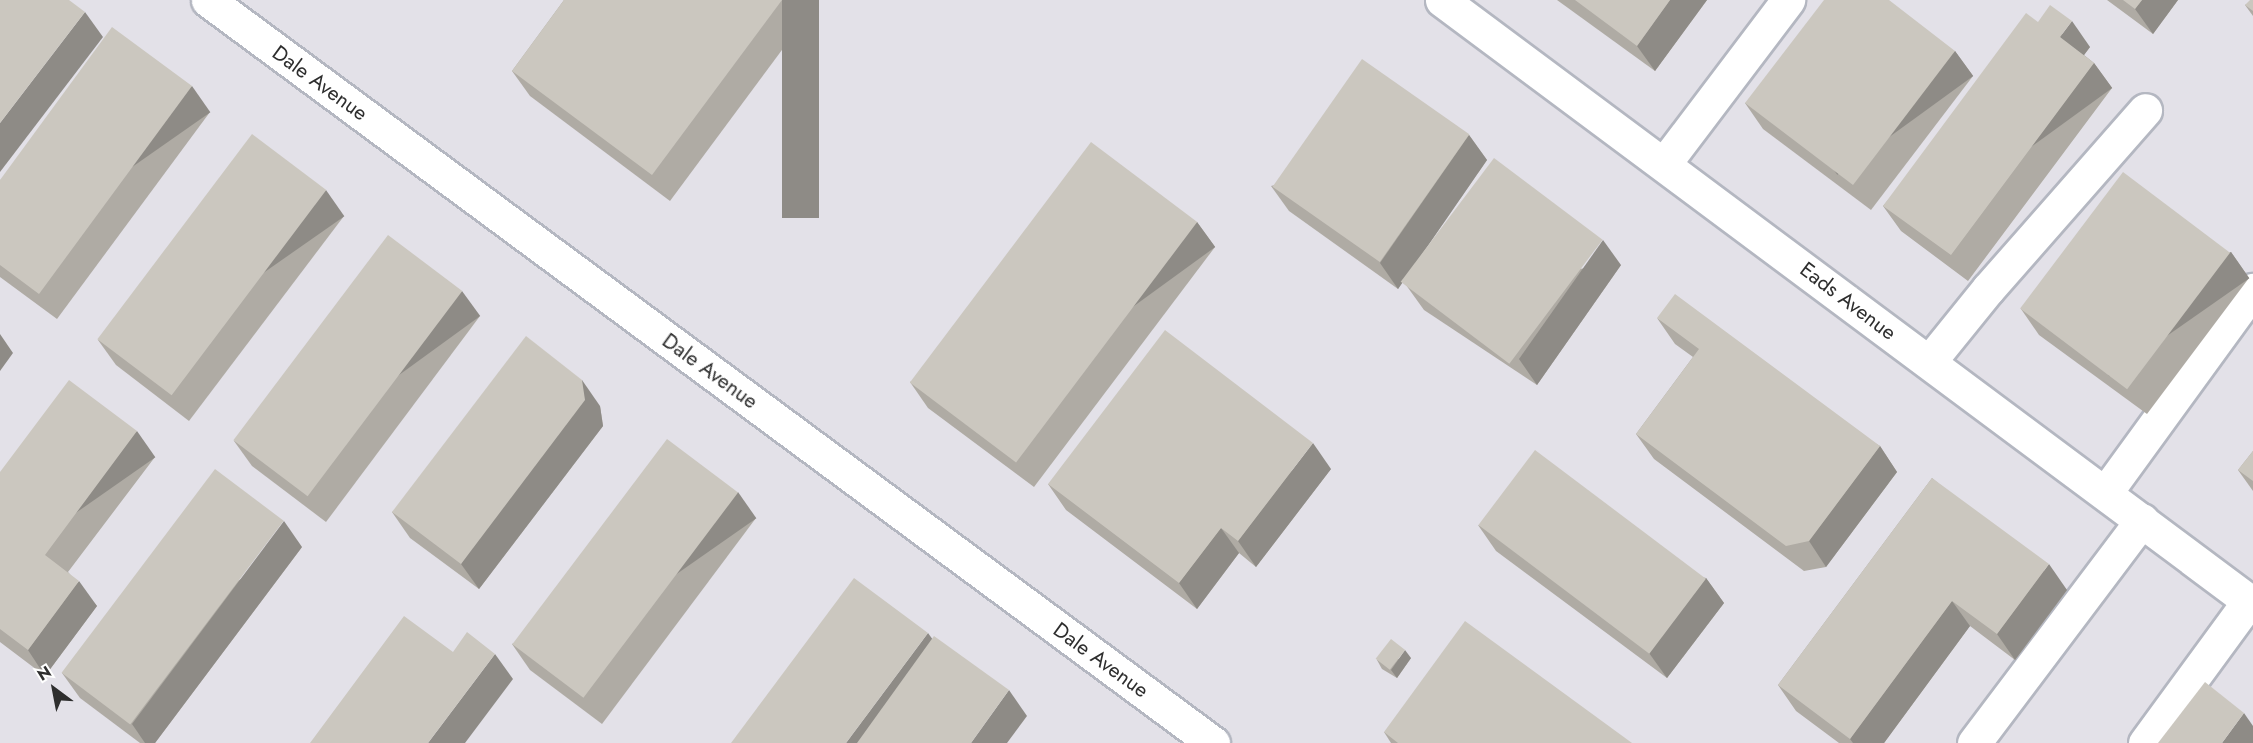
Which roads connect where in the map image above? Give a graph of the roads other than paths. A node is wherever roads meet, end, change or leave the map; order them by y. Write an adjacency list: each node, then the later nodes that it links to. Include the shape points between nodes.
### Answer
1 (208, 0): 11 (street, Dale Avenue)
2 (1442, 0): 5 (street, Eads Avenue)
3 (1788, 0): 5 (street)
4 (2145, 110): 7 (street)
5 (1664, 164): 7 (street, Eads Avenue)
6 (2253, 290): 8 (street)
7 (1929, 362): 8 (street, Eads Avenue)
8 (2106, 492): 9 (street, Eads Avenue)
9 (2142, 520): 10 (street, Eads Avenue); 12 (street)
10 (2251, 602): 13 (street)
11 (1213, 743)
12 (1974, 743)
13 (2145, 743)

